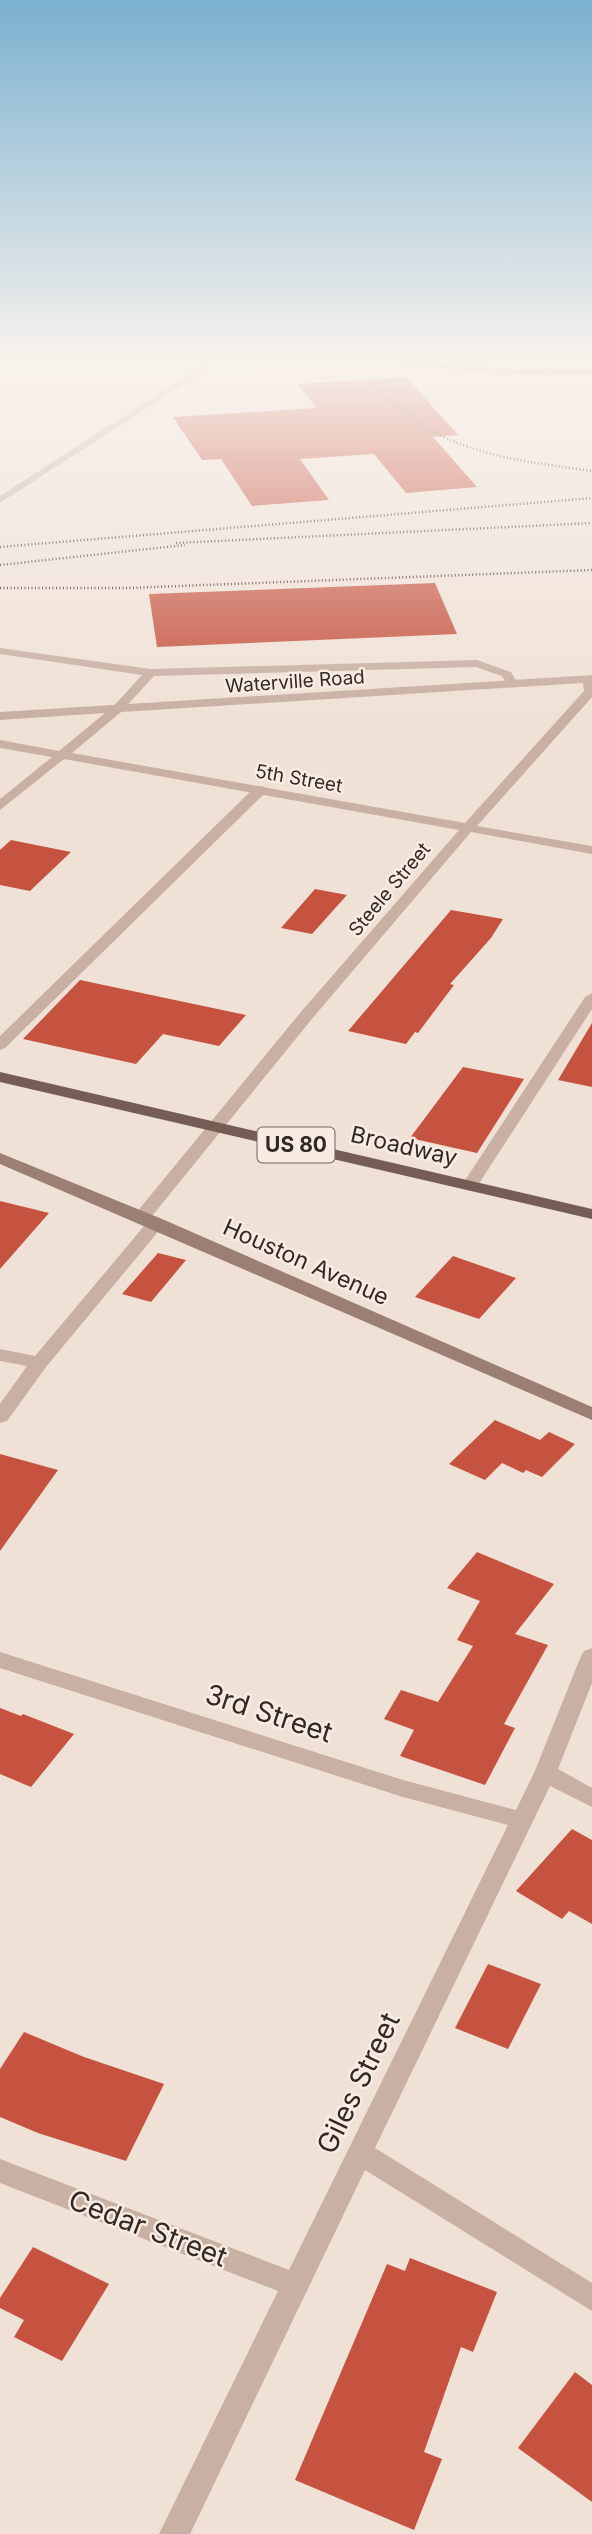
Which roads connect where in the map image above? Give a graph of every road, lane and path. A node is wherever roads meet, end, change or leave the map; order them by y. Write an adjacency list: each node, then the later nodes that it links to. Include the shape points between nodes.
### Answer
1 (31, 480): 2 (street)
2 (0, 500)
3 (0, 651): 4 (street)
4 (151, 673): 6 (street, via 477,663 507,674); 7 (street)
5 (591, 679): 6 (street, Waterville Road); 13 (street, Steele Street, via 590,692)
6 (512, 684): 7 (street, Waterville Road)
7 (116, 710): 8 (street, Waterville Road); 10 (street)
8 (0, 716)
9 (0, 744): 10 (street, 5th Street)
10 (61, 755): 11 (street, 5th Street); 12 (street)
11 (260, 790): 13 (street, 5th Street); 16 (street)
12 (0, 806)
13 (467, 827): 14 (street, 5th Street); 18 (street, Steele Street)
14 (592, 850)
15 (592, 997): 20 (street)
16 (0, 1045)
17 (0, 1077): 18 (main road, Broadway / US 80)
18 (214, 1126): 20 (main road, Broadway / US 80); 22 (street, Steele Street)
19 (0, 1158): 22 (street, Houston Avenue)
20 (470, 1185): 21 (main road, Broadway / US 80)
21 (592, 1213)
22 (149, 1220): 24 (street, Steele Street); 25 (street, Houston Avenue)
23 (0, 1355): 24 (street)
24 (38, 1363): 26 (street, Steele Street)
25 (592, 1414)
26 (0, 1417)
27 (592, 1656): 29 (street, Giles Street)
28 (0, 1660): 31 (street, 3rd Street, via 403,1788)
29 (545, 1773): 30 (street); 31 (street, Giles Street)
30 (592, 1798)
31 (521, 1820): 32 (street, Giles Street)
32 (359, 2152): 34 (street, Giles Street); 35 (street)
33 (0, 2171): 34 (street, Cedar Street)
34 (296, 2285): 36 (street, Giles Street)
35 (592, 2298)
36 (174, 2534)

